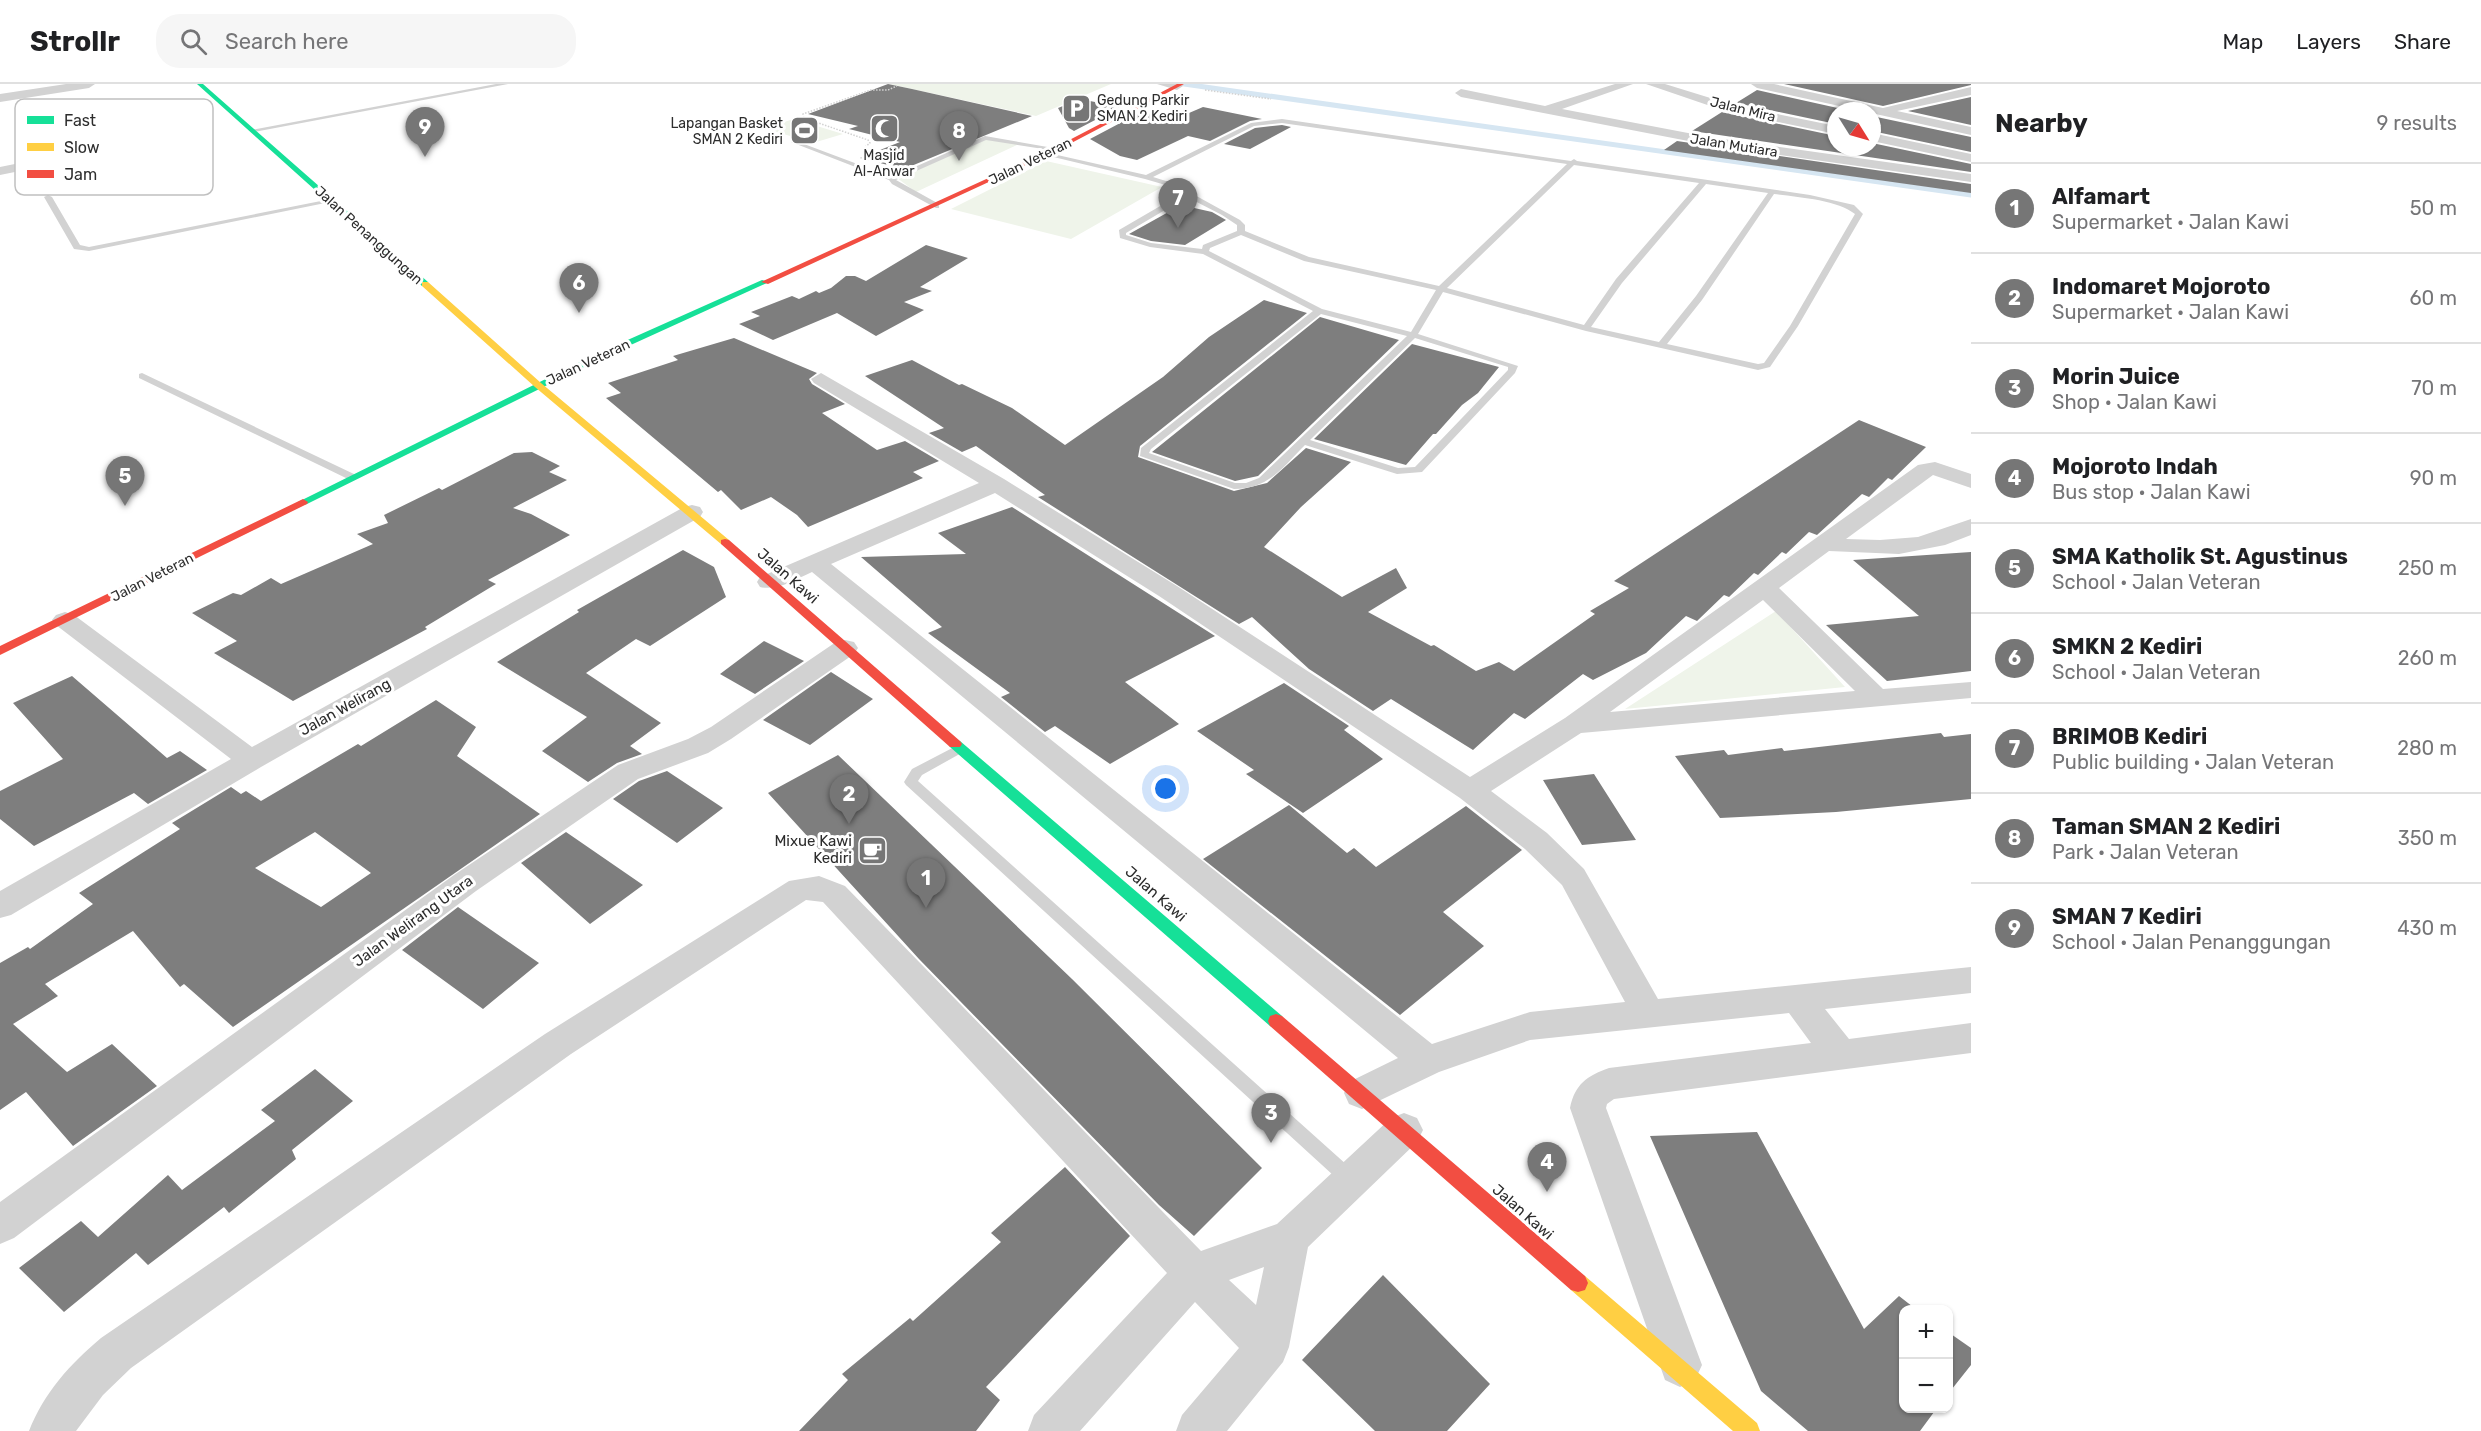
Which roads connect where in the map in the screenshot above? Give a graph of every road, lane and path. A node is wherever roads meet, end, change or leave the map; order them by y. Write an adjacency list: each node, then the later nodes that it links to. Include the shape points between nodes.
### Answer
1 (89, 84): 13 (street)
2 (200, 84): 23 (main road, Jalan Penanggungan)
3 (505, 84): 23 (lane)
4 (1626, 84): 18 (street)
5 (1652, 84): 17 (street, Jalan Mira)
6 (1757, 84): 11 (street)
7 (1823, 84): 11 (street, Jalan Mutiara)
8 (1175, 85): 27 (main road, Jalan Veteran)
9 (897, 86): 28 (path, via 871,90 803,114 804,118 870,143)
10 (1971, 91): 14 (street)
11 (1788, 92): 16 (street); 17 (street, Jalan Mutiara)
12 (1461, 93): 18 (street, Jalan Mutiara)
13 (1, 96)
14 (1950, 96): 15 (street); 19 (street)
15 (1971, 101)
16 (1836, 102)
17 (1730, 108): 21 (street, Jalan Mutiara); 22 (street, Jalan Mira)
18 (1546, 110): 34 (street, Jalan Mutiara, via 1671,135)
19 (1881, 111)
20 (1881, 111): 24 (street)
21 (1712, 116)
22 (1827, 128)
23 (254, 130): 40 (main road, Jalan Penanggungan)
24 (1971, 130)
25 (1881, 139): 29 (street)
26 (794, 142): 28 (lane)
27 (1050, 152): 33 (lane); 35 (lane, via 985,138); 41 (main road, Jalan Veteran)
28 (836, 158): 35 (lane)
29 (1971, 158)
30 (1574, 161): 33 (lane, via 1270,121 1253,124); 36 (lane); 44 (lane)
31 (15, 168): 32 (street)
32 (0, 171)
33 (1148, 177): 38 (lane, via 1183,186 1190,190)
34 (1971, 178)
35 (892, 179): 41 (lane)
36 (1705, 181): 37 (lane); 46 (lane, via 1619,281)
37 (1773, 191): 48 (lane); 48 (lane, via 1842,204 1858,214 1767,365 1752,367)
38 (1187, 194): 42 (lane, via 1234,217 1241,225); 43 (lane, via 1135,223 1122,236 1150,245)
39 (48, 197): 40 (lane, via 77,247 89,249)
40 (331, 201): 51 (main road, Jalan Penanggungan)
41 (936, 206): 51 (main road, Jalan Veteran)
42 (1240, 232): 43 (lane, via 1206,247); 44 (lane, via 1307,259)
43 (1205, 252): 45 (lane)
44 (1441, 289): 46 (lane); 47 (lane)
45 (1319, 311): 47 (lane); 52 (lane, via 1146,448 1144,454 1234,486 1247,486 1263,480)
46 (1586, 328): 48 (lane)
47 (1413, 335): 52 (lane); 52 (lane, via 1514,369 1418,470 1398,471)
48 (1661, 345)
49 (141, 376): 53 (lane)
50 (820, 380): 55 (street)
51 (538, 385): 53 (main road, Jalan Veteran); 56 (main road, Jalan Kawi)
52 (1302, 441)
53 (352, 477): 62 (main road, Jalan Veteran)
54 (1971, 481): 58 (street, via 1935,468 1926,470)
55 (996, 484): 59 (street); 70 (street, via 1168,591)
56 (692, 512): 60 (main road, Jalan Kawi); 69 (street, Jalan Welirang)
57 (1971, 526): 58 (street, via 1958,534 1909,546)
58 (1824, 544): 61 (street)
59 (815, 563): 60 (street); 77 (street)
60 (769, 582): 63 (main road, Jalan Kawi)
61 (1765, 588): 66 (street); 67 (street)
62 (65, 620): 64 (main road, Jalan Veteran); 69 (street)
63 (845, 648): 68 (main road, Jalan Kawi); 81 (street, Jalan Welirang Utara, via 721,733 698,746 628,772 475,877)
64 (0, 651)
65 (1971, 690): 66 (street)
66 (1877, 698): 67 (street)
67 (1575, 724): 70 (street)
68 (960, 747): 78 (main road, Jalan Kawi); 80 (lane, via 917,772 911,782)
69 (251, 760): 71 (street, Jalan Welirang)
70 (1470, 791): 74 (street, via 1536,842 1573,877)
71 (0, 906)
72 (1971, 980): 73 (street)
73 (1797, 998): 74 (street); 76 (street)
74 (1649, 1014): 77 (street, via 1530,1026)
75 (1971, 1038): 76 (street)
76 (1840, 1054): 85 (street, via 1609,1084 1590,1097 1588,1108)
77 (1427, 1062): 78 (street)
78 (1362, 1093): 79 (main road, Jalan Kawi)
79 (1404, 1130): 80 (street); 85 (main road, Jalan Kawi)
80 (1351, 1180): 82 (street)
81 (0, 1225)
82 (1290, 1238): 83 (street); 84 (street)
83 (1194, 1274): 84 (street); 86 (street, via 834,894 819,888 800,889 558,1044 116,1353 86,1379); 87 (street)
84 (1268, 1347): 88 (street)
85 (1683, 1371): 89 (main road, Jalan Kawi)
86 (51, 1431)
87 (1050, 1431)
88 (1198, 1431)
89 (1749, 1431)

